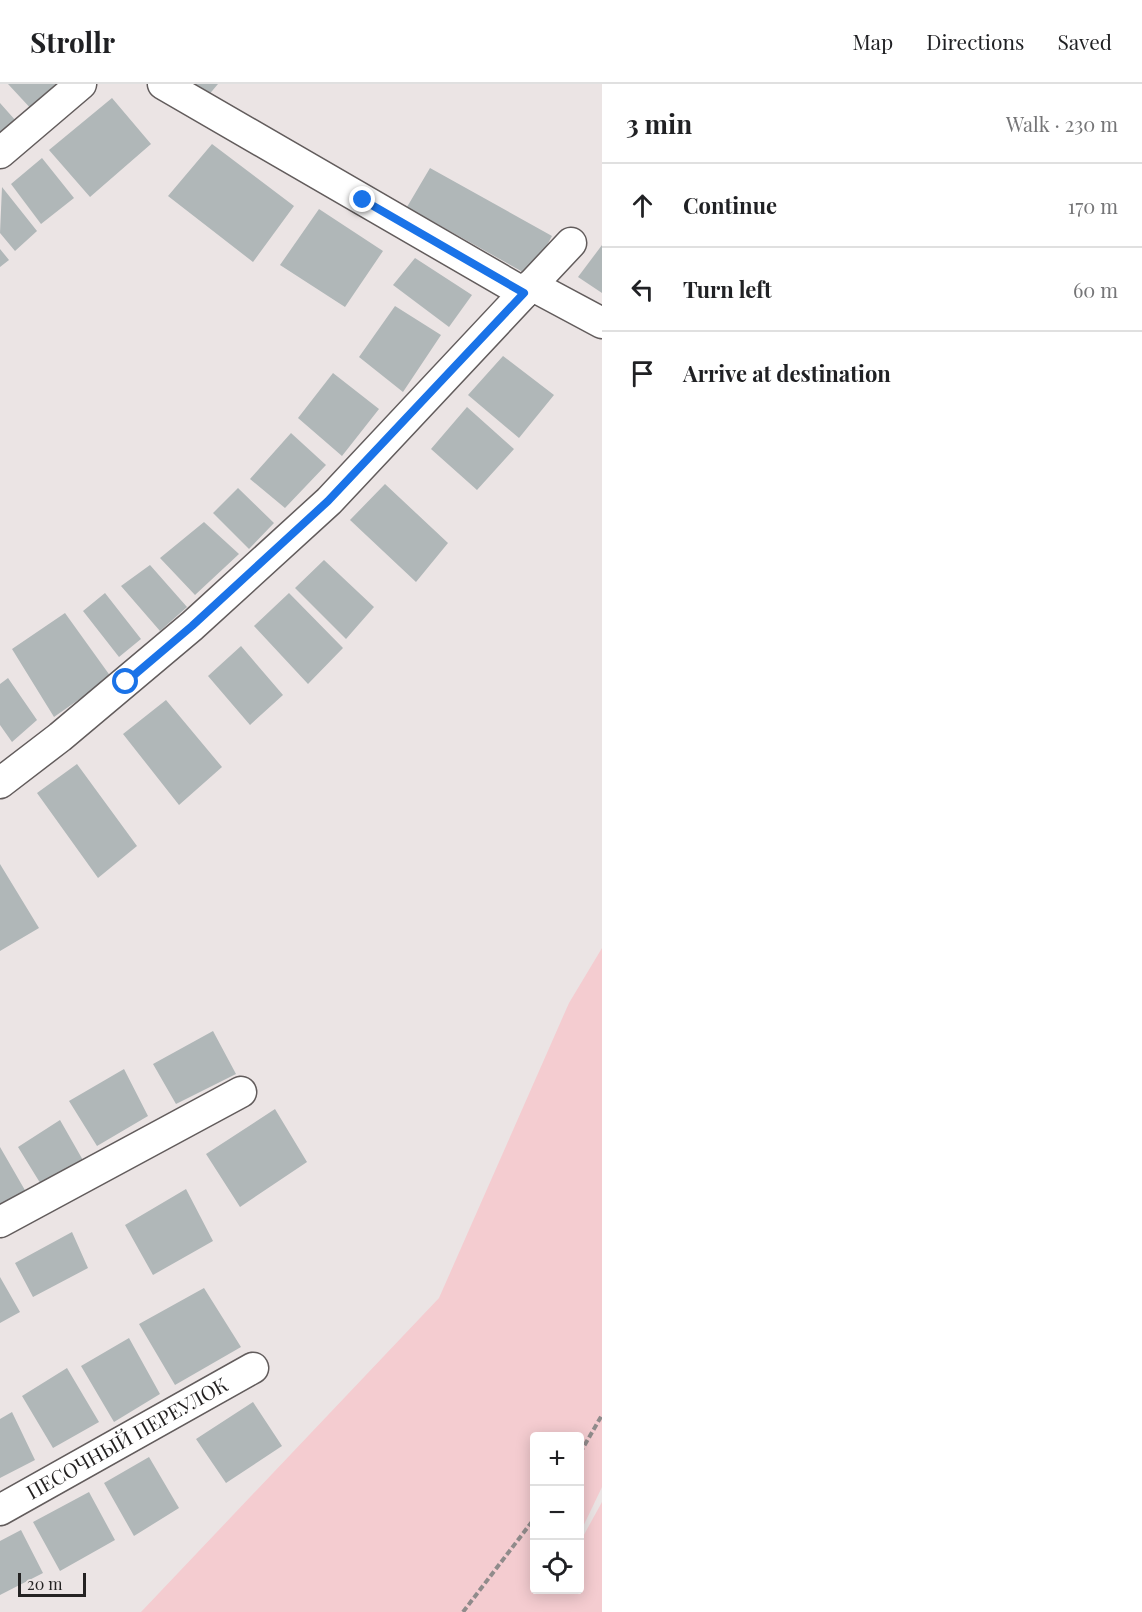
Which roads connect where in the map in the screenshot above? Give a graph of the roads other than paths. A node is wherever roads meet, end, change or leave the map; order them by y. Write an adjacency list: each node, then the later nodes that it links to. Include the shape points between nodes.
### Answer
1 (81, 84): 3 (street)
2 (164, 84): 5 (street)
3 (0, 153)
4 (571, 243): 5 (street)
5 (527, 289): 6 (street); 7 (street, via 328,501 192,626)
6 (602, 322)
7 (0, 783)
8 (241, 1092): 9 (street)
9 (0, 1222)
10 (253, 1368): 11 (street, ПЕСОЧНЫЙ ПЕРЕУЛОК)
11 (0, 1510)

